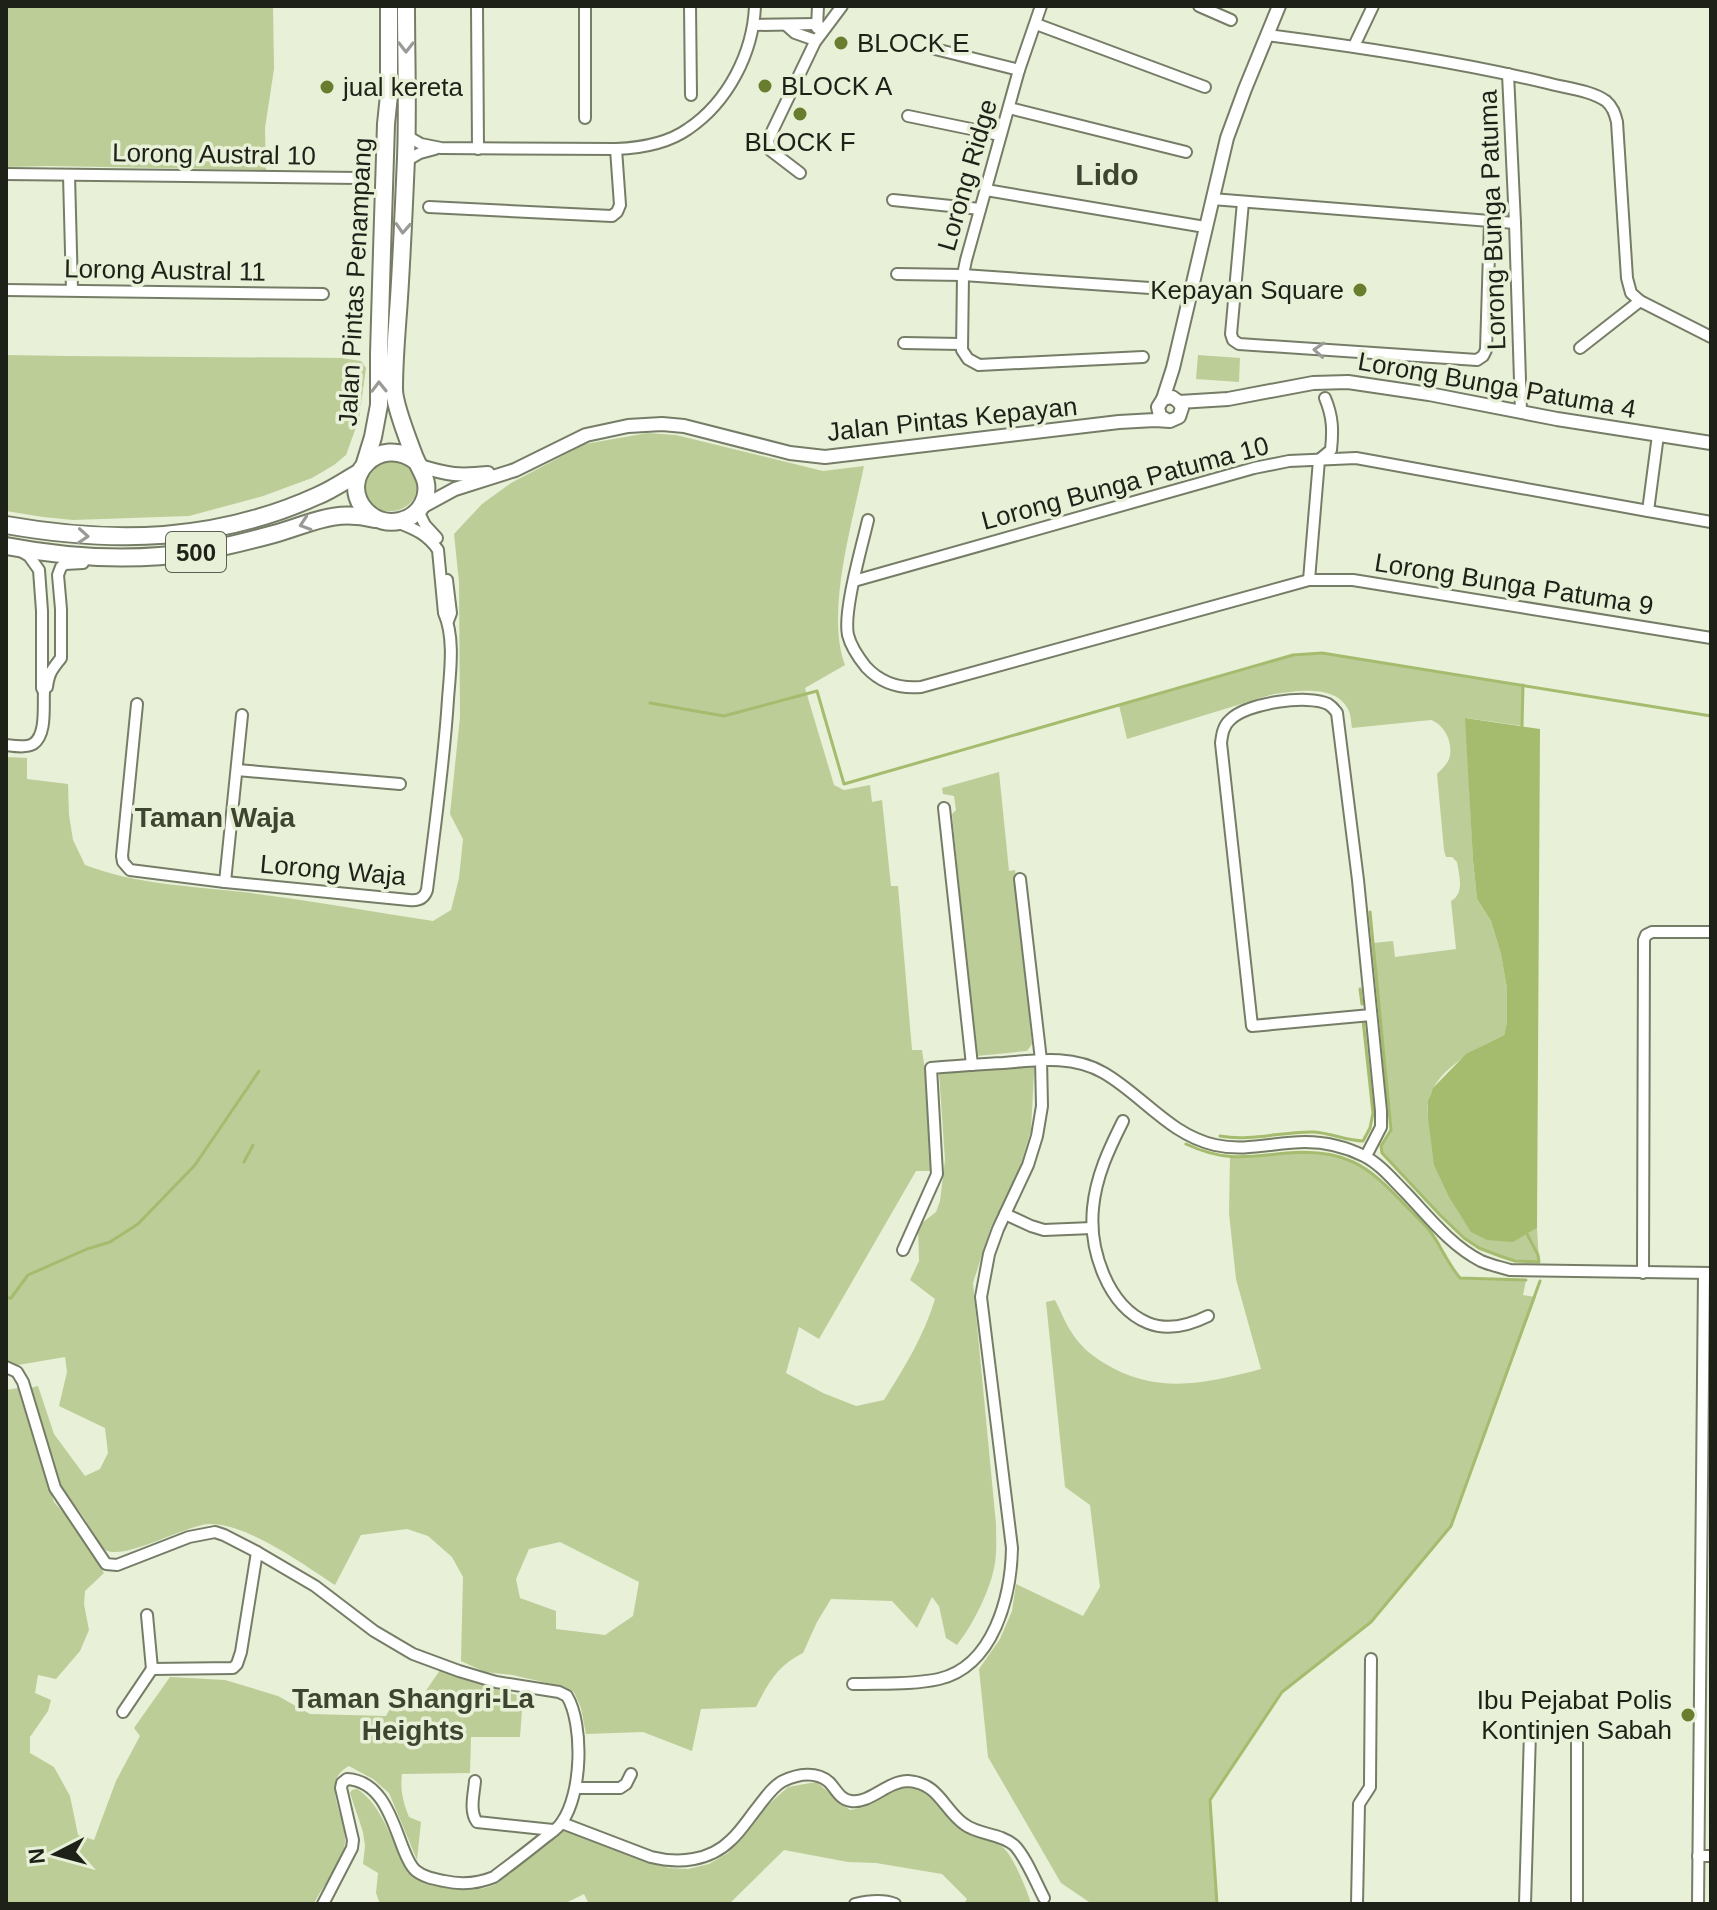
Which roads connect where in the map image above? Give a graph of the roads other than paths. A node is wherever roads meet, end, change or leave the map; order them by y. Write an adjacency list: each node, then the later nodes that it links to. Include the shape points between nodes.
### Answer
1 (389, 6): 25 (main road, Jalan Pintas Penampang)
2 (406, 6): 25 (main road, Jalan Pintas Penampang, one-way to 25)
3 (477, 6): 33 (street)
4 (585, 6): 29 (street)
5 (690, 6): 26 (street)
6 (755, 6): 16 (street)
7 (818, 6): 14 (street)
8 (842, 6): 19 (street)
9 (1199, 6): 13 (street)
10 (1279, 6): 18 (street)
11 (1373, 6): 20 (street)
12 (1038, 7): 15 (street, Lorong Ridge)
13 (1231, 20)
14 (818, 24): 17 (street); 19 (street)
15 (1036, 24): 22 (street, Lorong Ridge); 24 (street)
16 (754, 25): 17 (street); 34 (street, via 726,92 708,114 660,142)
17 (786, 25): 19 (street)
18 (1267, 35): 20 (street); 42 (street, via 1231,127)
19 (815, 41): 37 (street, via 768,143)
20 (1354, 46): 23 (street)
21 (935, 49): 22 (street)
22 (1019, 70): 27 (street, Lorong Ridge)
23 (1508, 74): 48 (street, Lorong Bunga Patuma); 56 (street, via 1592,95 1614,111 1628,286)
24 (1205, 87)
25 (397, 92): 31 (main road, Jalan Pintas Penampang); 72 (main road, Jalan Pintas Penampang, one-way to 25, via 379,405 386,124)
26 (691, 95)
27 (1009, 108): 30 (street, Lorong Ridge); 35 (street)
28 (908, 116): 30 (street)
29 (585, 118)
30 (1000, 135): 41 (street, Lorong Ridge)
31 (407, 136): 32 (street); 36 (main road, Jalan Pintas Penampang)
32 (441, 148): 33 (street); 36 (street)
33 (478, 149): 34 (street)
34 (616, 149): 45 (street, via 620,205 612,216)
35 (1186, 152)
36 (406, 161): 71 (main road, Jalan Pintas Penampang, one-way to 71, via 394,394)
37 (800, 173)
38 (6, 174): 39 (street, Lorong Austral 10)
39 (69, 175): 40 (street, Lorong Austral 10); 54 (street)
40 (359, 178)
41 (986, 190): 46 (street, Lorong Ridge); 49 (street)
42 (1212, 199): 44 (street); 49 (street)
43 (893, 200): 46 (street)
44 (1243, 202): 47 (street); 47 (street, one-way to 44, via 1486,350 1477,360 1239,344 1231,334)
45 (429, 207)
46 (980, 209): 51 (street, Lorong Ridge)
47 (1490, 221): 48 (street)
48 (1515, 223): 65 (street, Lorong Bunga Patuma)
49 (1205, 227): 64 (street)
50 (897, 274): 51 (street)
51 (963, 275): 52 (street); 59 (street, Lorong Ridge)
52 (1150, 288)
53 (6, 290): 54 (street, Lorong Austral 11)
54 (72, 290): 55 (street, Lorong Austral 11)
55 (323, 294)
56 (1640, 301): 57 (street); 60 (street)
57 (1711, 337)
58 (904, 343): 59 (street)
59 (961, 344): 61 (street, Lorong Ridge, via 968,359 979,365)
60 (1580, 348)
61 (1143, 357)
62 (1325, 398): 70 (street, via 1333,431 1331,450)
63 (1228, 399): 64 (street); 65 (street, Lorong Bunga Patuma 4, via 1348,382); 66 (street, Jalan Pintas Kepayan)
64 (1169, 401): 66 (street, via 1181,411); 66 (street, via 1159,413); 67 (street, Jalan Pintas Kepayan)
65 (1521, 412): 68 (street, Lorong Bunga Patuma 4)
66 (1172, 420): 67 (street, Jalan Pintas Kepayan)
67 (1119, 422): 73 (street, Jalan Pintas Kepayan, via 825,457 684,426 628,426 586,435)
68 (1658, 435): 69 (street, Lorong Bunga Patuma 4); 75 (street)
69 (1711, 443)
70 (1319, 460): 75 (street, Lorong Bunga Patuma 10, via 1356,458); 83 (street); 84 (street, Lorong Bunga Patuma 10, via 1254,468)
71 (419, 464): 72 (main road, 500, via 403,453 389,452); 73 (street, Jalan Pintas Kepayan, via 460,476); 74 (main road, via 427,487)
72 (362, 468): 77 (main road, via 360,501 368,513); 79 (main road, 500, one-way to 72, via 119,538 213,529 320,496)
73 (515, 470): 74 (street, Jalan Pintas Kepayan, via 455,489)
74 (419, 509): 77 (main road); 86 (street, Lorong Waja, via 443,546)
75 (1648, 511): 78 (street, Lorong Bunga Patuma 10)
76 (868, 520): 84 (street, Lorong Bunga Patuma 9)
77 (388, 521): 81 (main road, 500, one-way to 81, via 339,515 198,552); 86 (street, Lorong Waja, via 422,532 438,550)
78 (1711, 522)
79 (6, 525)
80 (10, 547): 81 (main road, 500); 85 (street, via 35,563)
81 (90, 558): 82 (street, via 65,564)
82 (58, 579): 85 (street); 89 (street)
83 (1309, 580): 84 (street, Lorong Bunga Patuma 9, via 905,688 869,670 848,638); 87 (street, Lorong Bunga Patuma 9, via 1353,580)
84 (854, 581)
85 (40, 582): 88 (street)
86 (448, 621): 98 (street, Lorong Waja, via 446,731 425,896 409,900)
87 (1711, 638)
88 (42, 642): 89 (street); 90 (street)
89 (62, 642): 90 (street, via 61,658)
90 (44, 692): 93 (street, via 36,742)
91 (137, 704): 98 (street, Lorong Waja, via 123,862 133,871)
92 (242, 715): 94 (street)
93 (6, 745)
94 (237, 770): 95 (street); 98 (street)
95 (400, 784)
96 (944, 808): 102 (street)
97 (1020, 879): 101 (street)
98 (225, 882)
99 (1711, 932): 108 (street, via 1652,932 1644,940)
100 (1371, 1015): 100 (street, via 1337,713 1332,706 1307,700 1250,709 1230,719 1221,743 1252,1026); 104 (street, via 1381,1127)
101 (1041, 1060): 102 (street); 104 (street, via 1079,1062 1104,1073 1203,1142 1248,1148 1306,1142); 105 (street, via 1037,1136)
102 (972, 1065): 107 (street, via 931,1068 937,1174)
103 (1123, 1121): 106 (street, via 1096,1185)
104 (1366, 1156): 108 (street, via 1451,1240 1484,1262 1510,1270)
105 (1005, 1214): 106 (street, via 1044,1230); 118 (street, via 989,1254 981,1297 1012,1548 1004,1603 981,1651 956,1672 926,1681)
106 (1092, 1228): 111 (street, via 1104,1273 1132,1313 1166,1327)
107 (903, 1250)
108 (1643, 1273): 109 (street)
109 (1707, 1273): 110 (street)
110 (1707, 1304): 113 (street)
111 (1208, 1316)
112 (6, 1367): 114 (street, via 23,1382 55,1488 106,1564 117,1565 215,1532)
113 (1706, 1527): 126 (street)
114 (257, 1552): 117 (street, via 237,1664 227,1669); 124 (street, via 413,1654 496,1682 567,1696 578,1734)
115 (147, 1615): 117 (street)
116 (1371, 1659): 132 (street, via 1370,1787 1359,1804)
117 (152, 1669): 119 (street)
118 (853, 1684)
119 (123, 1712)
120 (1530, 1732): 133 (street)
121 (1577, 1738): 134 (street)
122 (631, 1774): 124 (street, via 620,1788)
123 (475, 1781): 125 (street, via 472,1812 477,1822)
124 (576, 1788): 125 (street)
125 (558, 1826): 128 (street, via 679,1861 718,1851 782,1781 816,1774 850,1801 904,1781 930,1788 972,1830 1014,1846); 129 (street, via 494,1877 467,1884 427,1877 411,1864 379,1795 347,1779 341,1788 352,1848)
126 (1698, 1856): 127 (street); 135 (street)
127 (1711, 1856)
128 (1044, 1898)
129 (323, 1904)
130 (855, 1904): 131 (street)
131 (895, 1904)
132 (1357, 1904)
133 (1525, 1904)
134 (1577, 1904)
135 (1698, 1904)

